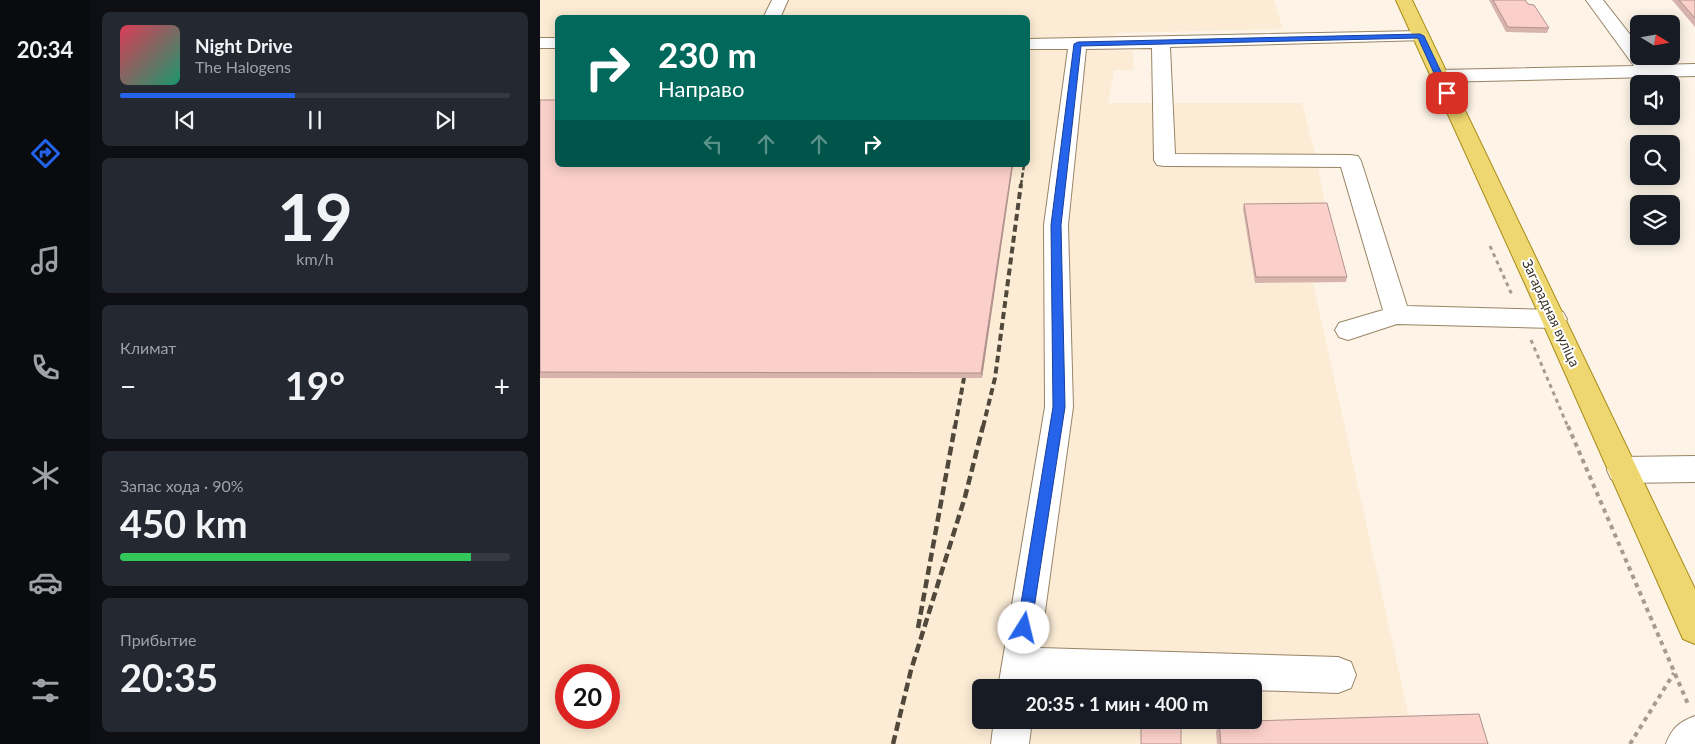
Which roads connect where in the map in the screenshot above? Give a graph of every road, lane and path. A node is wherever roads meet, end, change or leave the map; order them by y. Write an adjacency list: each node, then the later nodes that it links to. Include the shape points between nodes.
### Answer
1 (780, 0): 4 (street)
2 (1404, 0): 5 (main road, Загарадная вуліца)
3 (1594, 0): 12 (street)
4 (772, 15)
5 (1420, 36): 6 (street); 13 (main road, Загарадная вуліца)
6 (1160, 41): 10 (street); 15 (street, via 1165,160 1350,161)
7 (540, 42): 8 (street)
8 (555, 43)
9 (1030, 44): 10 (street)
10 (1078, 44): 23 (street, via 1056,225 1059,407)
11 (1695, 70): 12 (street)
12 (1648, 71): 13 (street)
13 (1439, 76): 17 (main road, Загарадная вуліца)
14 (1486, 237): 16 (path)
15 (1396, 315): 16 (street); 18 (street)
16 (1522, 319): 17 (street); 22 (path)
17 (1554, 319): 20 (main road, Загарадная вуліца)
18 (1348, 330)
19 (1695, 469): 20 (street)
20 (1622, 470): 21 (main road, Загарадная вуліца)
21 (1695, 627)
22 (1674, 673): 26 (path); 28 (path)
23 (1017, 676): 24 (street)
24 (1338, 676)
25 (1012, 729): 27 (street)
26 (1690, 730)
27 (1010, 744)
28 (1630, 744)

